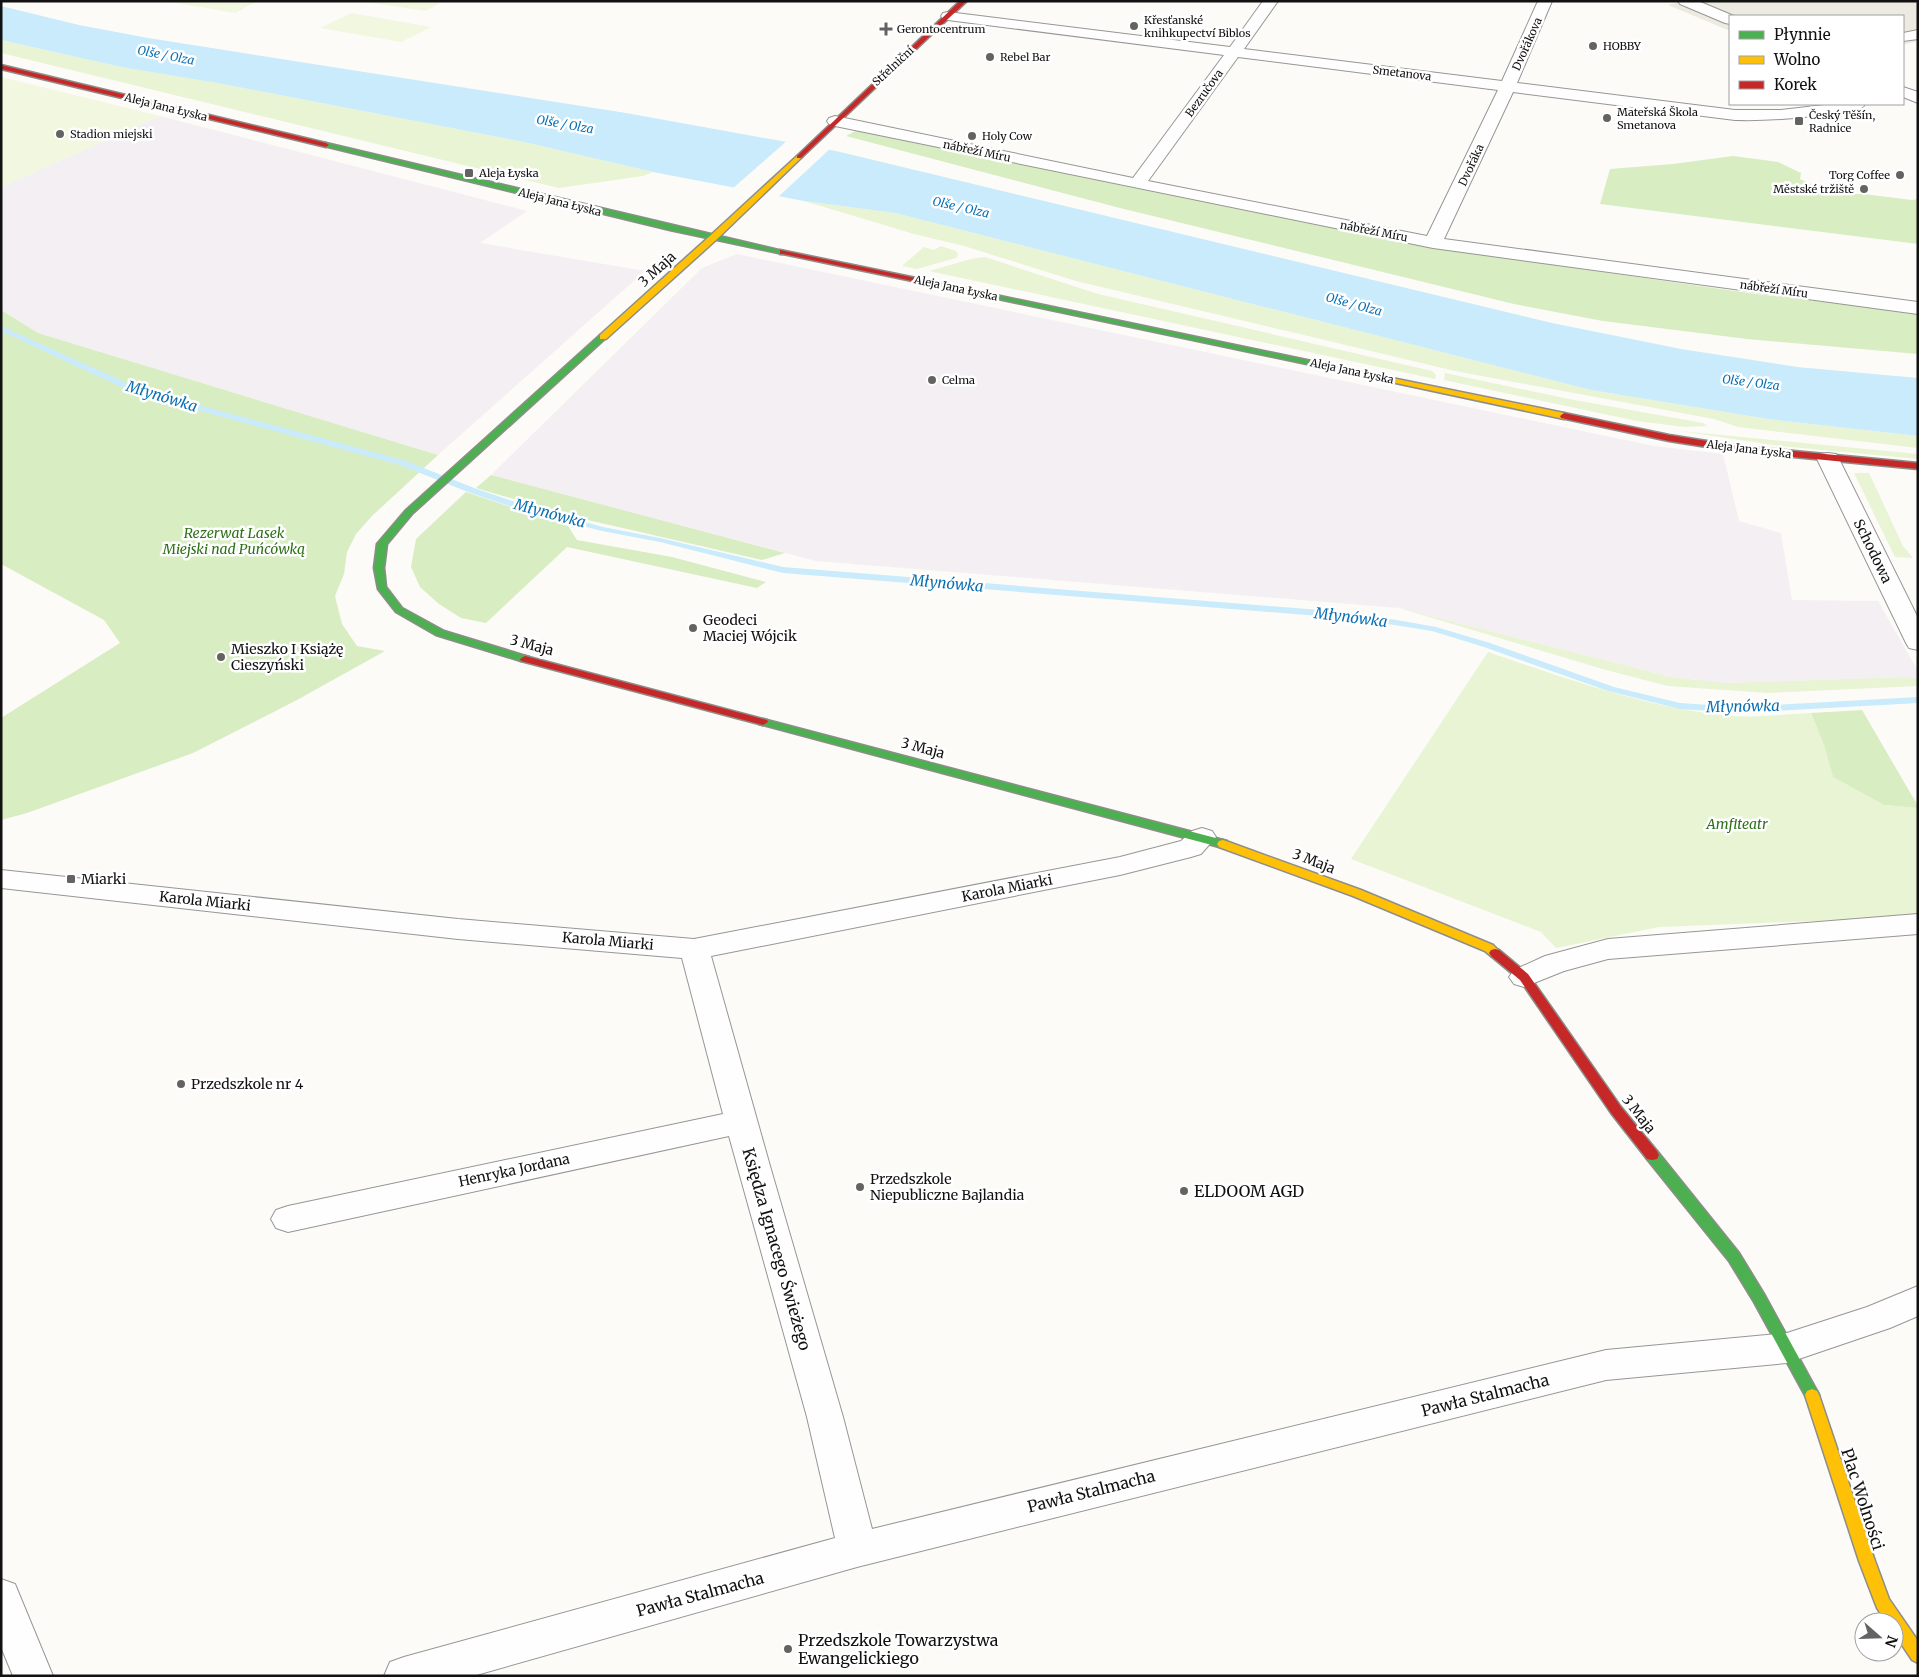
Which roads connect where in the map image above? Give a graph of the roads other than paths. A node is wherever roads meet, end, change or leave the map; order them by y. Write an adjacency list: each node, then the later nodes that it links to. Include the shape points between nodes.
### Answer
1 (964, 1): 6 (street, Střelniční)
2 (1271, 1): 10 (street, Bezručova)
3 (1545, 1): 12 (street, Dvořákova)
4 (1714, 1): 5 (street)
5 (1690, 3): 7 (street)
6 (948, 16): 10 (street, Smetanova); 14 (street, Střelniční)
7 (1729, 20)
8 (1918, 34): 9 (street)
9 (1904, 37)
10 (1234, 51): 12 (street, Smetanova); 15 (street, Bezručova)
11 (1, 67): 17 (street, Aleja Jana Łyska)
12 (1508, 86): 13 (street, Smetanova, via 1735,116 1786,116); 18 (street, Dvořáka)
13 (1852, 105)
14 (829, 127): 15 (street, nábřeží Míru); 16 (street, Střelniční)
15 (1137, 184): 18 (street, nábřeží Míru)
16 (737, 214): 17 (street, 3 Maja)
17 (714, 238): 20 (street, Aleja Jana Łyska, via 1669,438); 23 (street, 3 Maja, via 409,512 382,544 379,568 381,587 398,610 440,633 509,655)
18 (1433, 243): 19 (street, nábřeží Míru)
19 (1918, 308)
20 (1828, 459): 21 (street, Aleja Jana Łyska); 22 (street, Schodowa)
21 (1918, 466)
22 (1918, 643)
23 (1202, 837): 26 (street, Karola Miarki, via 1191,848 1120,866); 27 (street, 3 Maja, via 1446,929 1489,948)
24 (1, 879): 26 (street, Karola Miarki, via 458,928)
25 (1918, 924): 27 (street, via 1608,949 1555,963)
26 (694, 949): 28 (street, Księdza Ignacego Świeżego)
27 (1524, 977): 31 (street, 3 Maja, via 1616,1110 1734,1257)
28 (740, 1122): 29 (street, Henryka Jordana); 32 (street, Księdza Ignacego Świeżego, via 814,1378)
29 (288, 1219)
30 (1918, 1300): 31 (street, Pawła Stalmacha, via 1878,1318)
31 (1787, 1348): 32 (street, Pawła Stalmacha, via 1606,1365); 34 (street, Plac Wolności, via 1814,1399 1883,1603)
32 (857, 1550): 36 (street, Pawła Stalmacha)
33 (1, 1597): 35 (street)
34 (1918, 1655)
35 (33, 1676)
36 (404, 1676)

